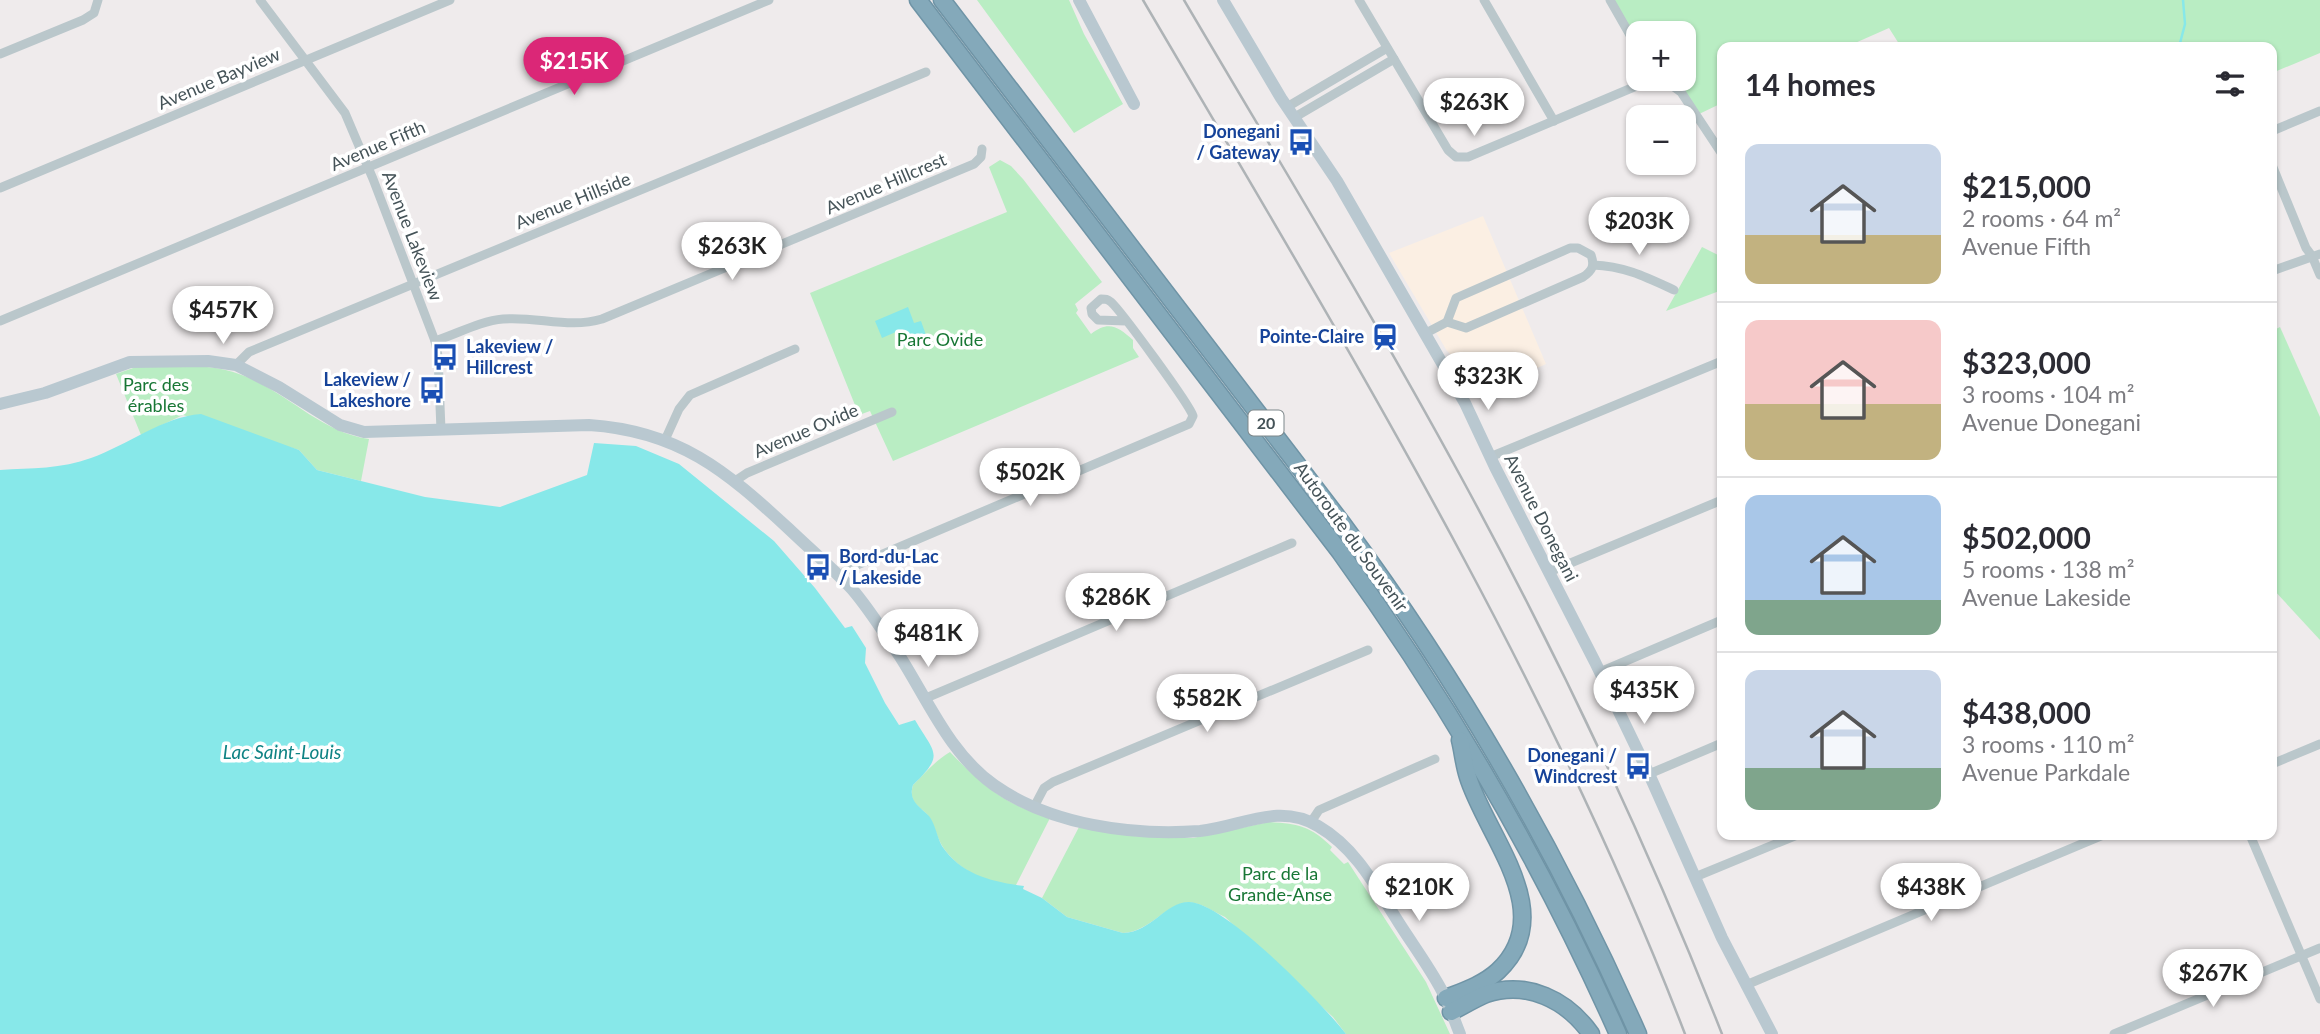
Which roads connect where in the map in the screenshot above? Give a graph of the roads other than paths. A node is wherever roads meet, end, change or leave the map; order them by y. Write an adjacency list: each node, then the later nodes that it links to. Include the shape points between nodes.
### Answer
1 (98, 0): 14 (street, via 94,13 83,20)
2 (260, 0): 16 (street, Avenue Lakeview)
3 (450, 0): 16 (street, Avenue Bayview)
4 (769, 0): 27 (street, Avenue Fifth)
5 (918, 0): 58 (highway, Autoroute du Souvenir / 20, via 1340,552)
6 (942, 0): 78 (highway, Autoroute du Souvenir / 20, via 1405,610 1535,822)
7 (1079, 0): 20 (street)
8 (1223, 0): 22 (street, Avenue Donegani)
9 (1359, 0): 13 (street)
10 (1483, 0): 23 (street)
11 (1609, 0): 12 (street)
12 (1626, 29)
13 (1387, 48): 15 (street); 22 (street)
14 (0, 54)
15 (1394, 59): 22 (street); 23 (street, via 1456,157 1468,157)
16 (306, 60): 27 (street, Avenue Lakeview, via 345,113); 29 (street, Avenue Bayview)
17 (926, 72): 34 (street, Avenue Hillside)
18 (1626, 90): 23 (street)
19 (1680, 91): 25 (street)
20 (1134, 104)
21 (2320, 111): 24 (street)
22 (1291, 112): 39 (street, Avenue Donegani, via 1333,173)
23 (1554, 121)
24 (2277, 129)
25 (1717, 146)
26 (982, 149): 40 (street, Avenue Hillcrest, via 974,164 602,319 574,324 497,320)
27 (368, 167): 34 (street, Avenue Lakeview); 36 (street, Avenue Fifth)
28 (2277, 178): 30 (street, via 2305,248)
29 (0, 188)
30 (2316, 255): 32 (street); 33 (street)
31 (1593, 265): 35 (street, via 1636,272); 38 (street, via 1583,277 1466,328); 38 (street, via 1587,251 1570,248 1456,298)
32 (2277, 269)
33 (2320, 275)
34 (413, 285): 40 (street, Avenue Lakeview); 43 (street, Avenue Hillside, via 249,352)
35 (1674, 290)
36 (0, 321)
37 (1126, 321): 53 (street, via 1189,406 1193,416 1189,424)
38 (1447, 322): 39 (street)
39 (1426, 334): 48 (street, Avenue Donegani)
40 (435, 341): 46 (street, Avenue Lakeview)
41 (795, 349): 47 (street, via 690,394)
42 (1717, 363): 48 (street)
43 (236, 365): 44 (street, via 132,362); 46 (street, via 350,429)
44 (0, 404)
45 (892, 412): 49 (street, Avenue Ovide)
46 (441, 430): 47 (street, via 589,425)
47 (666, 440): 49 (street)
48 (1490, 457): 52 (street, Avenue Donegani)
49 (735, 481): 53 (street)
50 (1717, 502): 52 (street)
51 (1292, 543): 57 (street)
52 (1549, 572): 56 (street, Avenue Donegani)
53 (839, 576): 57 (street, via 869,611)
54 (1717, 622): 56 (street)
55 (1368, 650): 64 (street, via 1053,782)
56 (1600, 672): 63 (street, Avenue Donegani)
57 (926, 698): 64 (street, via 946,734 982,775)
58 (1458, 727): 74 (highway, via 1468,778 1516,881 1522,920 1515,948 1499,970); 77 (highway, Autoroute du Souvenir / 20, via 1536,864)
59 (2320, 744): 62 (street)
60 (1717, 745): 63 (street)
61 (1435, 759): 65 (street, via 1318,810)
62 (2277, 762)
63 (1649, 775): 69 (street, Avenue Donegani)
64 (1034, 807): 65 (street, via 1084,822 1140,830 1203,830 1276,815)
65 (1311, 822): 74 (street, via 1359,861)
66 (1785, 840): 69 (street)
67 (2091, 840): 72 (street)
68 (2252, 840): 71 (street)
69 (1695, 877): 72 (street, Avenue Donegani)
70 (2320, 948): 71 (street)
71 (2301, 956): 73 (street); 80 (street)
72 (1746, 985): 79 (street, Avenue Donegani)
73 (2320, 999)
74 (1449, 1005): 75 (street); 76 (highway, via 1502,990 1523,990 1561,1003)
75 (1460, 1034)
76 (1591, 1034)
77 (1618, 1034)
78 (1638, 1034)
79 (1772, 1034)
80 (2114, 1034)

